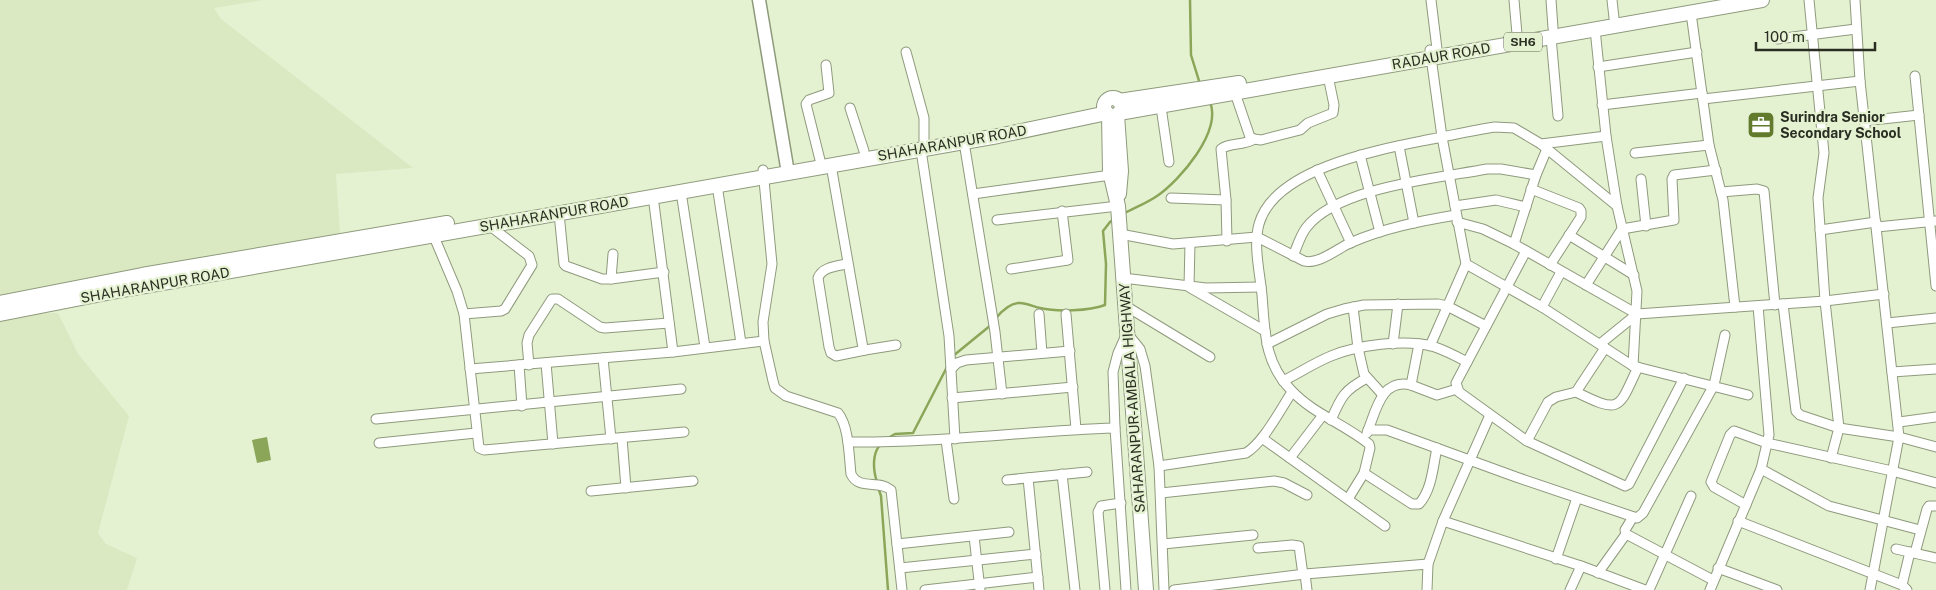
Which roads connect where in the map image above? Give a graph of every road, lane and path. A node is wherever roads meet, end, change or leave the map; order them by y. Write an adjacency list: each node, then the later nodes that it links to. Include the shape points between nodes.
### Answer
1 (759, 0): 51 (street)
2 (1431, 0): 19 (street)
3 (1514, 0): 15 (street)
4 (1551, 0): 14 (street)
5 (1612, 0): 11 (street)
6 (1716, 0): 11 (main road, RADAUR ROAD / SH6)
7 (1762, 0): 10 (main road, RADAUR ROAD / SH6)
8 (1809, 0): 16 (street)
9 (1855, 0): 13 (street)
10 (1691, 13): 12 (main road, RADAUR ROAD / SH6); 20 (street)
11 (1614, 18): 14 (main road, RADAUR ROAD / SH6)
12 (1595, 29): 14 (main road, RADAUR ROAD / SH6); 22 (street)
13 (1856, 29): 16 (street); 25 (street)
14 (1552, 32): 15 (main road, RADAUR ROAD / SH6); 19 (main road, RADAUR ROAD / SH6); 36 (street)
15 (1517, 34): 19 (main road, RADAUR ROAD / SH6)
16 (1812, 34): 17 (street); 26 (street)
17 (1777, 39)
18 (906, 52): 42 (street, via 924,118)
19 (1432, 52): 23 (main road, RADAUR ROAD / SH6); 27 (main road, RADAUR ROAD / SH6); 39 (street)
20 (1697, 52): 22 (street); 30 (street)
21 (826, 65): 49 (street, via 829,93 806,104)
22 (1598, 67): 31 (street)
23 (1328, 76): 28 (main road, RADAUR ROAD / SH6); 40 (street, via 1333,113 1308,123 1300,130)
24 (1915, 76): 35 (street)
25 (1860, 81): 26 (street); 37 (street)
26 (1817, 86): 30 (street); 84 (street, via 1824,160 1818,190)
27 (1216, 91): 28 (main road, RADAUR ROAD / SH6); 29 (main road, RADAUR ROAD / SH6)
28 (1235, 93): 40 (street, via 1247,131)
29 (1196, 95): 32 (main road, RADAUR ROAD / SH6); 34 (main road, RADAUR ROAD / SH6)
30 (1703, 96): 31 (street); 43 (street)
31 (1602, 106): 38 (street)
32 (1160, 107): 34 (main road, RADAUR ROAD / SH6); 50 (street)
33 (850, 108): 46 (street)
34 (1113, 110): 41 (main road, SHAHARANPUR ROAD); 42 (main road, SHAHARANPUR ROAD); 56 (main road, SAHARANPUR-AMBALA HIGHWAY); 69 (main road, SAHARANPUR-AMBALA HIGHWAY, via 1121,171)
35 (1919, 115): 37 (street); 77 (street)
36 (1558, 116)
37 (1864, 121): 79 (street)
38 (1606, 136): 45 (street); 71 (street)
39 (1442, 137): 44 (street); 45 (street, via 1505,127 1514,128); 57 (street)
40 (1254, 139): 68 (street, via 1221,149)
41 (964, 142): 42 (main road, SHAHARANPUR ROAD); 65 (street)
42 (922, 145): 46 (main road, SHAHARANPUR ROAD); 49 (main road, SHAHARANPUR ROAD); 154 (street)
43 (1709, 145): 47 (street); 53 (street)
44 (1399, 146): 48 (street); 59 (street)
45 (1544, 146): 55 (street); 71 (street)
46 (864, 152): 49 (main road, SHAHARANPUR ROAD)
47 (1635, 153)
48 (1360, 155): 52 (street); 63 (street)
49 (825, 162): 51 (main road, SHAHARANPUR ROAD); 97 (street)
50 (1169, 162)
51 (787, 169): 54 (main road, SHAHARANPUR ROAD)
52 (1317, 170): 70 (street); 88 (street, via 1276,197 1262,216)
53 (1716, 170): 64 (street); 81 (street, via 1674,175 1674,220)
54 (763, 173): 60 (main road, SHAHARANPUR ROAD); 85 (main road, SHAHARANPUR ROAD); 134 (street, via 772,264 763,322)
55 (1536, 174): 57 (street, via 1493,169); 61 (street)
56 (1111, 175): 65 (street); 69 (main road, SAHARANPUR-AMBALA HIGHWAY)
57 (1450, 176): 59 (street); 75 (street)
58 (1640, 179): 81 (street)
59 (1406, 184): 63 (street); 78 (street)
60 (718, 185): 62 (main road, SHAHARANPUR ROAD); 135 (street)
61 (1531, 189): 72 (street); 87 (street, via 1579,208 1581,217)
62 (681, 192): 66 (main road, SHAHARANPUR ROAD); 142 (street)
63 (1369, 192): 70 (street); 86 (street)
64 (1721, 192): 115 (street, via 1764,191); 121 (street)
65 (972, 194): 148 (street)
66 (653, 196): 74 (main road, SHAHARANPUR ROAD); 101 (street)
67 (1171, 198): 68 (street)
68 (1226, 200): 89 (street)
69 (1118, 206): 73 (street); 83 (main road, SAHARANPUR-AMBALA HIGHWAY)
70 (1335, 206): 90 (street); 95 (street, via 1306,227)
71 (1617, 206): 82 (street)
72 (1526, 207): 75 (street, via 1496,200); 92 (street)
73 (1062, 211): 76 (street); 100 (street, via 1068,260)
74 (560, 213): 80 (main road, SHAHARANPUR ROAD); 105 (street, via 564,264)
75 (1456, 214): 78 (street); 92 (street); 98 (street)
76 (997, 220)
77 (1933, 222): 79 (street); 107 (street)
78 (1414, 223): 86 (street)
79 (1876, 224): 84 (street); 111 (street)
80 (490, 226): 85 (main road, SHAHARANPUR ROAD); 123 (street, via 529,256 532,266 505,309)
81 (1646, 226): 82 (street)
82 (1622, 229): 96 (street); 103 (street)
83 (1119, 230): 91 (street, via 1166,243); 104 (main road, SAHARANPUR-AMBALA HIGHWAY)
84 (1820, 230): 112 (street)
85 (432, 231): 113 (main road, SHAHARANPUR ROAD, via 142,275); 122 (main road, SHAHARANPUR ROAD); 123 (street, via 458,291)
86 (1380, 232): 90 (street)
87 (1569, 235): 96 (street); 99 (street)
88 (1257, 238): 89 (street); 95 (street); 109 (street)
89 (1228, 241): 91 (street)
90 (1352, 242): 95 (street, via 1312,262)
91 (1190, 243): 108 (street)
92 (1514, 244): 93 (street)
93 (1526, 251): 99 (street); 110 (street)
94 (613, 254): 105 (street)
95 (1294, 256)
96 (1603, 256): 103 (street); 106 (street)
97 (847, 264): 144 (street); 144 (street, via 825,270 818,278 829,347 836,356)
98 (1466, 264): 110 (street); 117 (street)
99 (1550, 265): 102 (street)
100 (1011, 269)
101 (664, 272): 105 (street); 129 (street)
102 (1561, 272): 106 (street); 120 (street)
103 (1634, 275): 126 (street)
104 (1123, 278): 108 (street); 116 (main road, SAHARANPUR-AMBALA HIGHWAY)
105 (611, 279)
106 (1586, 285): 126 (street)
107 (1936, 286)
108 (1189, 287): 109 (street); 131 (street)
109 (1261, 287): 131 (street)
110 (1506, 287): 120 (street); 130 (street)
111 (1884, 294): 112 (street); 128 (street)
112 (1825, 301): 115 (street); 184 (street)
113 (0, 303)
114 (1398, 304): 117 (street); 119 (street); 137 (street)
115 (1779, 304): 118 (street); 184 (street, via 1796,411)
116 (1124, 305): 132 (main road, SAHARANPUR-AMBALA HIGHWAY); 149 (street)
117 (1447, 306): 130 (street); 140 (street)
118 (1758, 306): 121 (street); 198 (street, via 1769,426)
119 (1353, 307): 136 (street, via 1327,314); 143 (street)
120 (1542, 307): 141 (street)
121 (1736, 307): 126 (street)
122 (0, 314)
123 (464, 314): 158 (street)
124 (1039, 314): 147 (street)
125 (1066, 314): 146 (street)
126 (1637, 314): 141 (street); 156 (street)
127 (1936, 318): 128 (street)
128 (1887, 323): 159 (street)
129 (669, 324): 145 (street); 153 (street, via 600,327 558,299 552,299 528,339)
130 (1486, 326): 151 (street)
131 (1265, 331): 136 (street)
132 (1127, 333): 183 (street, via 1113,372); 205 (street, via 1143,357); 264 (main road, SAHARANPUR-AMBALA HIGHWAY)
133 (1725, 335): 164 (street)
134 (764, 341): 135 (street); 196 (street, via 779,393 838,413)
135 (742, 343): 142 (street)
136 (1266, 344): 162 (street)
137 (1393, 344): 138 (street); 143 (street)
138 (1419, 344): 140 (street); 163 (street)
139 (896, 345): 144 (street)
140 (1430, 346): 151 (street)
141 (1602, 346): 156 (street); 169 (street)
142 (705, 348): 145 (street)
143 (1358, 348): 160 (street); 162 (street, via 1330,357)
144 (865, 350)
145 (673, 352): 150 (street)
146 (1070, 352): 147 (street); 165 (street)
147 (1042, 353): 148 (street)
148 (998, 356): 154 (street); 170 (street)
149 (1210, 357)
150 (603, 358): 152 (street); 173 (street)
151 (1467, 362): 167 (street, via 1456,383)
152 (546, 363): 153 (street); 175 (street)
153 (529, 364): 155 (street)
154 (951, 364): 174 (street)
155 (519, 365): 158 (street); 176 (street)
156 (1636, 366): 161 (street); 169 (street, via 1626,394 1618,404 1603,405)
157 (1936, 368): 159 (street)
158 (470, 369): 177 (street)
159 (1892, 372): 182 (street)
160 (1367, 378): 171 (street); 179 (street, via 1351,386)
161 (1684, 378): 164 (street); 195 (street, via 1627,486)
162 (1283, 381): 168 (street)
163 (1411, 384): 167 (street, via 1437,395); 171 (street, via 1389,386)
164 (1714, 385): 172 (street); 226 (street, via 1643,513)
165 (1073, 388): 170 (street); 185 (street)
166 (681, 389): 173 (street)
167 (1457, 389): 178 (street)
168 (1292, 392): 179 (street); 191 (street)
169 (1576, 392): 195 (street, via 1548,402)
170 (1002, 394): 174 (street)
171 (1383, 395): 186 (street)
172 (1748, 395)
173 (607, 397): 175 (street); 192 (street)
174 (952, 398): 193 (street)
175 (549, 403): 176 (street); 199 (street)
176 (522, 406): 177 (street)
177 (474, 410): 181 (street); 188 (street)
178 (1490, 416): 195 (street); 204 (street)
179 (1327, 417): 194 (street); 202 (street)
180 (1936, 417): 182 (street)
181 (376, 420)
182 (1899, 422): 189 (street)
183 (1115, 428): 185 (street); 223 (street)
184 (1838, 428): 189 (street); 203 (street)
185 (1076, 429): 193 (street)
186 (1368, 430): 194 (street); 201 (street, via 1387,430)
187 (684, 432): 190 (street)
188 (476, 433): 197 (street); 199 (street, via 481,450)
189 (1900, 437): 200 (street); 207 (street)
190 (622, 438): 192 (street); 215 (street)
191 (1262, 438): 202 (street); 205 (street, via 1246,453)
192 (611, 439): 199 (street)
193 (950, 439): 196 (street); 221 (street)
194 (1364, 440): 209 (street, via 1370,448)
195 (1527, 441)
196 (848, 442): 236 (street, via 854,479 871,485 881,484 890,490)
197 (379, 443)
198 (1767, 443): 203 (street); 206 (street); 224 (street, via 1738,431 1732,432 1711,479 1711,485)
199 (553, 444)
200 (1936, 447)
201 (1437, 448): 204 (street); 209 (street, via 1429,486 1419,504 1412,504)
202 (1290, 458): 222 (street)
203 (1831, 458): 207 (street)
204 (1469, 459): 220 (street); 229 (street)
205 (1159, 466): 217 (street)
206 (1761, 470): 224 (street); 228 (street, via 1830,506)
207 (1892, 471): 214 (street); 228 (street)
208 (1087, 472): 210 (street)
209 (1364, 472): 222 (street)
210 (1062, 474): 211 (street); 261 (street)
211 (1028, 478): 212 (street); 241 (street)
212 (1007, 480)
213 (693, 481): 215 (street)
214 (1936, 483)
215 (626, 488): 216 (street)
216 (591, 491)
217 (1160, 493): 218 (street, via 1274,481); 237 (street)
218 (1307, 495)
219 (1691, 496): 242 (street)
220 (1577, 498): 226 (street); 244 (street)
221 (954, 499)
222 (1348, 499): 230 (street)
223 (1121, 503): 262 (street, via 1102,506 1098,512); 263 (street)
224 (1746, 505): 227 (street)
225 (1936, 506): 231 (street, via 1929,506)
226 (1633, 517): 233 (street)
227 (1738, 521): 249 (street); 252 (street)
228 (1884, 521): 231 (street); 252 (street)
229 (1442, 522): 244 (street); 246 (street)
230 (1386, 526)
231 (1920, 530): 240 (street)
232 (1009, 532): 235 (street)
233 (1626, 534): 242 (street); 250 (street)
234 (1253, 535): 237 (street)
235 (974, 536): 236 (street); 245 (street)
236 (898, 544): 248 (street)
237 (1163, 544): 265 (street)
238 (1258, 548): 251 (street, via 1299,546)
239 (1896, 549): 240 (street)
240 (1912, 553): 243 (street); 257 (street)
241 (1036, 554): 245 (street); 253 (street)
242 (1664, 554): 254 (street); 271 (street)
243 (1936, 558)
244 (1556, 559): 247 (street)
245 (977, 560): 248 (street); 256 (street)
246 (1428, 564): 251 (street); 268 (street)
247 (1581, 566): 250 (street); 269 (street)
248 (900, 568): 258 (street)
249 (1718, 568): 254 (street); 273 (street)
250 (1598, 572): 270 (street)
251 (1304, 574): 255 (street); 267 (street)
252 (1874, 575): 257 (street); 274 (street)
253 (1038, 578): 256 (street); 260 (street)
254 (1713, 580): 272 (street)
255 (1245, 586): 266 (street)
256 (980, 587): 259 (street)
257 (1904, 588)
258 (902, 590)
259 (925, 590)
260 (1040, 590)
261 (1075, 590)
262 (1105, 590)
263 (1126, 590)
264 (1146, 590)
265 (1164, 590)
266 (1174, 590)
267 (1307, 590)
268 (1427, 590)
269 (1570, 590)
270 (1645, 590)
271 (1649, 590)
272 (1710, 590)
273 (1777, 590)
274 (1870, 590)

